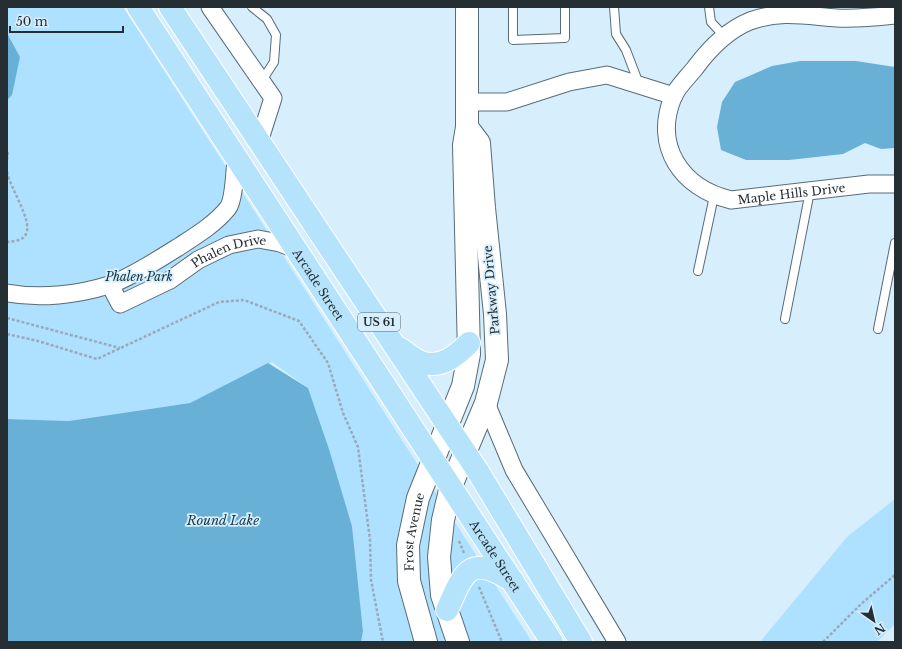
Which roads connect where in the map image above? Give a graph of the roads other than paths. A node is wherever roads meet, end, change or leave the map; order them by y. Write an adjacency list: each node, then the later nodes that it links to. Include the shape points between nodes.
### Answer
1 (138, 7): 19 (main road, Arcade Street / US 61)
2 (170, 7): 18 (main road, US 61)
3 (252, 7): 13 (lane, via 267,19 276,35 274,62)
4 (467, 7): 16 (street, Parkway Drive)
5 (512, 7): 6 (lane, via 514,40 565,38)
6 (565, 7)
7 (614, 7): 14 (lane, via 616,34 626,50)
8 (709, 7): 12 (lane, via 711,22)
9 (213, 8): 13 (street)
10 (805, 11): 11 (street, Maple Hills Drive, via 857,19); 12 (street, Maple Hills Drive, via 750,22)
11 (895, 16)
12 (725, 37): 15 (street, Maple Hills Drive, via 707,52)
13 (261, 82): 18 (street, via 273,98)
14 (639, 84): 15 (street); 16 (street, via 608,75 569,82 507,102)
15 (674, 96): 22 (street, Maple Hills Drive, via 667,117 666,137 671,156 696,186)
16 (466, 102): 17 (street, Parkway Drive)
17 (467, 127): 34 (street, Parkway Drive, via 464,145); 36 (street, Parkway Drive, via 479,142 495,314 496,360)
18 (259, 142): 35 (main road, US 61)
19 (236, 158): 23 (street, Phalen Drive, via 229,207); 25 (main road, Arcade Street / US 61)
20 (895, 184): 21 (street, Maple Hills Drive, via 869,184)
21 (810, 191): 22 (street, Maple Hills Drive, via 731,200); 32 (lane)
22 (714, 196): 29 (lane)
23 (198, 234): 26 (street, Phalen Drive); 27 (street)
24 (895, 243): 33 (lane)
25 (298, 250): 27 (street, Phalen Drive, via 258,239 229,245); 39 (main road, Arcade Street / US 61)
26 (172, 251): 28 (street); 30 (street, Phalen Drive)
27 (211, 254): 28 (street, Phalen Drive)
28 (184, 270): 30 (street, Phalen Drive, via 170,280 120,304)
29 (698, 271)
30 (110, 285): 31 (street, Phalen Drive, via 76,293 23,296)
31 (7, 293)
32 (785, 319)
33 (878, 329)
34 (469, 343): 35 (main road, via 458,354 441,363 424,363); 37 (street, Parkway Drive, via 463,386)
35 (394, 346): 37 (main road, US 61)
36 (486, 403): 38 (street, Parkway Drive); 47 (street, via 514,470)
37 (447, 426): 38 (main road, US 61); 39 (street, Frost Avenue)
38 (465, 453): 40 (street, Frost Avenue); 46 (main road, US 61)
39 (433, 458): 40 (main road, Arcade Street / US 61); 43 (street, Frost Avenue, via 418,498 408,545 409,581)
40 (451, 486): 41 (main road, Arcade Street / US 61); 42 (street, Frost Avenue, via 443,520 439,557 442,595)
41 (513, 582): 42 (main road, via 494,570 482,567 471,570 462,580); 45 (main road, Arcade Street / US 61)
42 (447, 610): 44 (street, Frost Avenue)
43 (426, 642)
44 (458, 642)
45 (552, 642)
46 (581, 642)
47 (617, 642)

